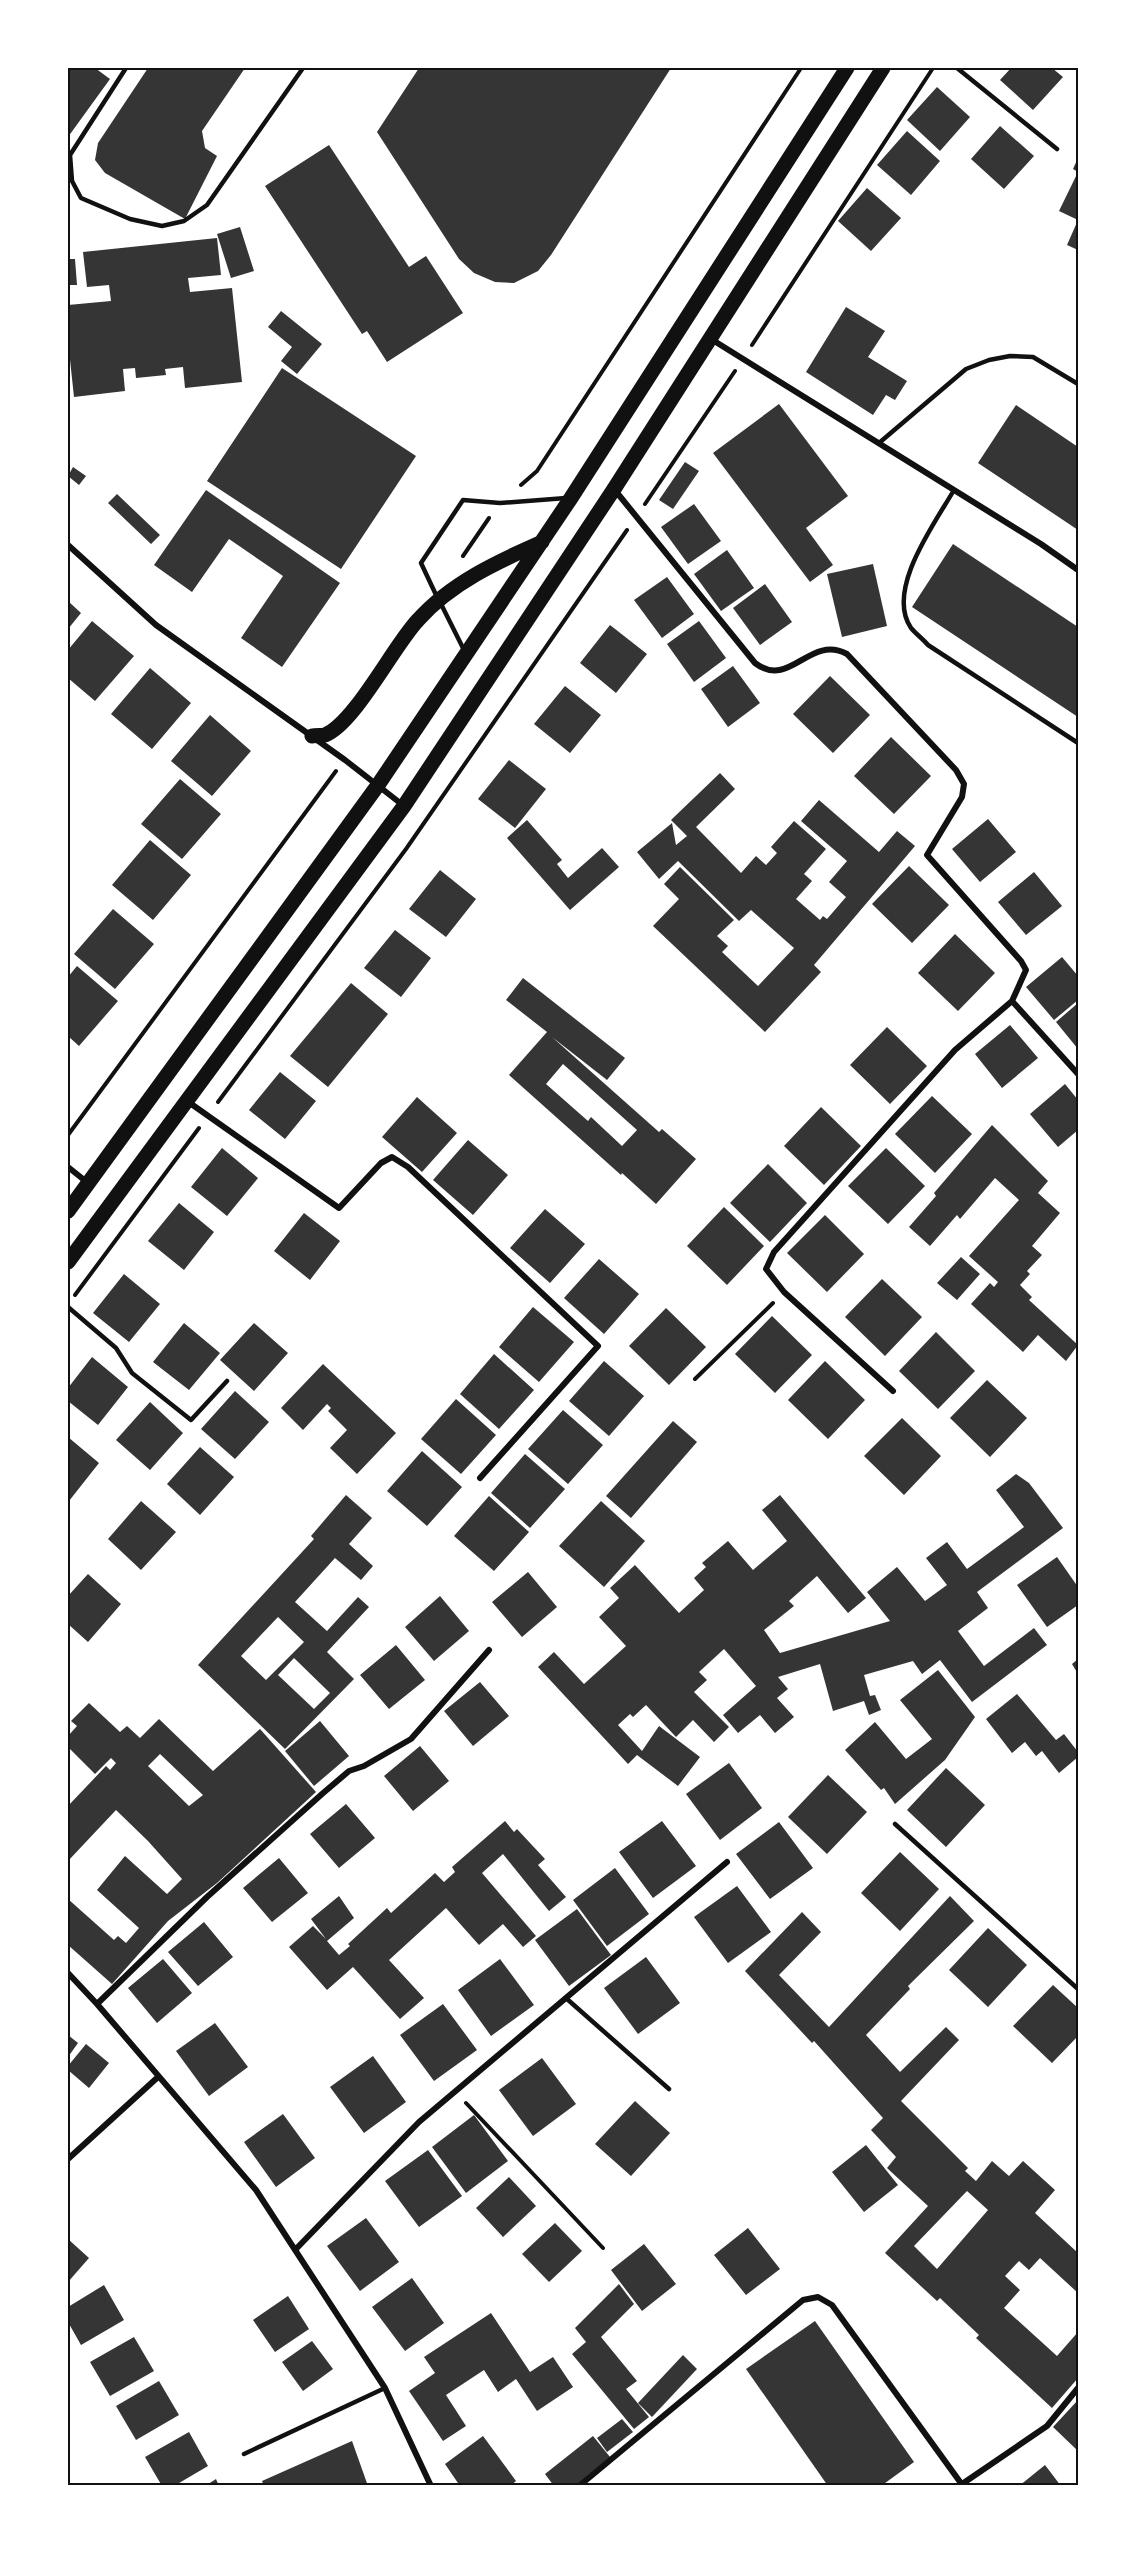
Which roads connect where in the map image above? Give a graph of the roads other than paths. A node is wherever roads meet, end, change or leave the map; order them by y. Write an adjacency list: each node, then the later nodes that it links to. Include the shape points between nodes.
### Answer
1 (126, 68): 2 (lane, via 70,155 72,180 81,198 130,219 162,226 184,222 207,204)
2 (303, 68)
3 (847, 68): 12 (main road)
4 (883, 68): 7 (main road)
5 (957, 68): 6 (lane)
6 (1057, 148)
7 (710, 338): 9 (street); 10 (main road)
8 (1078, 384): 9 (lane, via 1033,357 989,360 966,369)
9 (879, 443): 11 (street)
10 (614, 489): 21 (main road); 22 (street, via 755,663 765,671 778,672 824,649 836,648 848,654 957,770 964,784 962,797 927,855 1021,961 1026,970)
11 (954, 490): 15 (street); 19 (lane, via 910,566 903,597 910,626 928,645)
12 (571, 498): 13 (main road); 16 (lane, via 500,503 463,500 421,563)
13 (542, 542): 16 (main road, via 476,573); 17 (main road)
14 (68, 545): 18 (street, via 156,625)
15 (1078, 570)
16 (439, 601): 17 (lane); 18 (main road, via 417,620 350,714 325,735)
17 (467, 655): 20 (main road)
18 (312, 736): 20 (street)
19 (1078, 743)
20 (378, 785): 21 (street); 26 (main road)
21 (404, 806): 24 (main road)
22 (1012, 1001): 23 (street); 31 (street, via 955,1050 774,1252 766,1269 784,1292)
23 (1078, 1074)
24 (185, 1100): 28 (main road); 32 (street, via 339,1208 381,1163 392,1157 408,1167 598,1346)
25 (68, 1167): 26 (street)
26 (88, 1184): 27 (main road)
27 (68, 1211)
28 (68, 1262)
29 (68, 1307): 30 (lane, via 116,1348 132,1373 191,1420)
30 (227, 1381)
31 (893, 1391)
32 (480, 1478)
33 (489, 1650): 39 (street, via 411,1739 350,1771 322,1794 207,1897)
34 (895, 1824): 37 (lane)
35 (727, 1862): 38 (street)
36 (68, 1973): 39 (street)
37 (1078, 1989)
38 (567, 1999): 41 (lane); 43 (street, via 419,2121)
39 (97, 2004): 40 (street)
40 (158, 2077): 42 (street); 43 (street, via 256,2190)
41 (669, 2089)
42 (68, 2159)
43 (295, 2250): 44 (street)
44 (385, 2388): 46 (lane); 48 (street)
45 (1078, 2388): 47 (street, via 1047,2426)
46 (244, 2454)
47 (962, 2485): 49 (street, via 832,2305 818,2297 803,2300)
48 (431, 2486)
49 (579, 2486)

